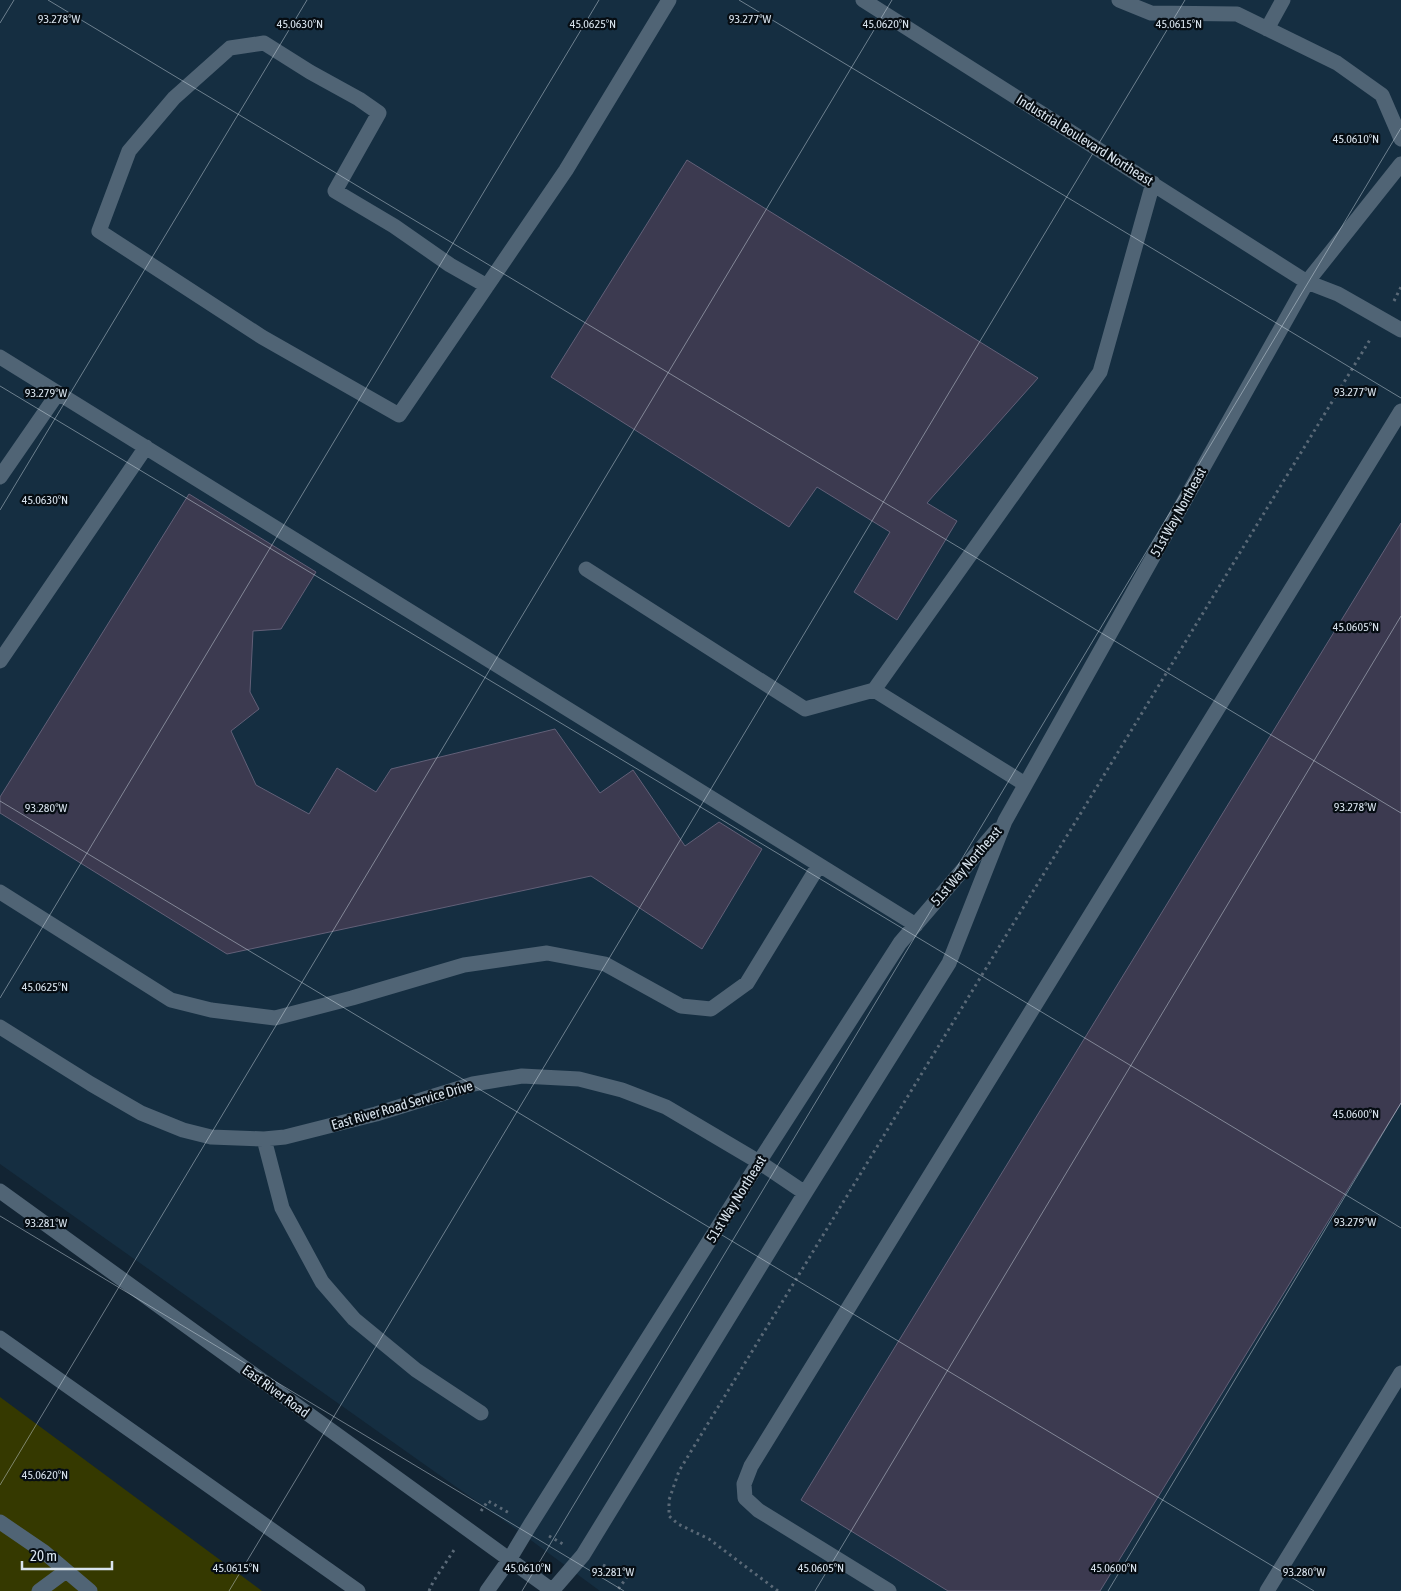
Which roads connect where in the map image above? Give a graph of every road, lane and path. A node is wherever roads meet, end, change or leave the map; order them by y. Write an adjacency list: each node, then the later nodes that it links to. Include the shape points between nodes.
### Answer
1 (668, 0): 10 (street, via 566,170)
2 (864, 0): 8 (street, Industrial Boulevard Northeast)
3 (1119, 0): 5 (street, via 1150,13 1237,14)
4 (1283, 0): 5 (street)
5 (1267, 29): 6 (street, via 1338,63 1382,95)
6 (1401, 139)
7 (1401, 164): 9 (street, 51st Way Northeast)
8 (1153, 183): 9 (street, Industrial Boulevard Northeast); 21 (street, via 1100,372)
9 (1307, 282): 12 (street, Industrial Boulevard Northeast, via 1338,294); 22 (street, 51st Way Northeast)
10 (487, 286): 10 (street, via 399,415 262,337 99,231 129,151 174,98 230,48 264,43 379,113 335,192)
11 (1401, 287): 12 (path)
12 (1383, 319): 13 (street, Industrial Boulevard Northeast); 45 (path, via 679,1471 669,1500 669,1516 709,1539)
13 (1401, 330)
14 (0, 357): 15 (street)
15 (58, 393): 17 (street); 18 (street)
16 (1401, 411): 46 (street, via 751,1466 744,1484 745,1498 758,1510)
17 (146, 447): 20 (street); 24 (street)
18 (0, 477)
19 (586, 569): 21 (street, via 805,709)
20 (0, 661)
21 (874, 690): 22 (street)
22 (1026, 784): 23 (street, 51st Way Northeast)
23 (1004, 821): 26 (street, 51st Way Northeast); 31 (street, 51st Way Northeast, via 949,963)
24 (819, 865): 25 (street, via 747,983 711,1009 681,1006 605,964 546,953 464,964 274,1018 211,1010 171,1000); 26 (street)
25 (0, 892)
26 (916, 925): 29 (street, 51st Way Northeast, via 900,943)
27 (0, 1027): 28 (street, East River Road Service Drive, via 141,1113 182,1130 211,1136)
28 (264, 1139): 29 (street, East River Road Service Drive, via 295,1135 367,1117 473,1084 522,1076 579,1079 622,1090 666,1107); 34 (street, via 282,1208 322,1282 354,1319 416,1370)
29 (759, 1162): 31 (street, East River Road Service Drive); 37 (street, 51st Way Northeast)
30 (0, 1191): 37 (street, East River Road)
31 (805, 1193): 36 (street, 51st Way Northeast)
32 (0, 1338): 41 (street)
33 (1401, 1372): 47 (street)
34 (481, 1413)
35 (0, 1522): 38 (street)
36 (583, 1555): 43 (street, 51st Way Northeast); 44 (path, via 627,1578)
37 (509, 1560): 42 (street, 51st Way Northeast); 43 (street, East River Road)
38 (66, 1571): 39 (street); 40 (street)
39 (39, 1591)
40 (90, 1591)
41 (358, 1591)
42 (487, 1591)
43 (553, 1591)
44 (617, 1591)
45 (778, 1591)
46 (889, 1591)
47 (1267, 1591)

